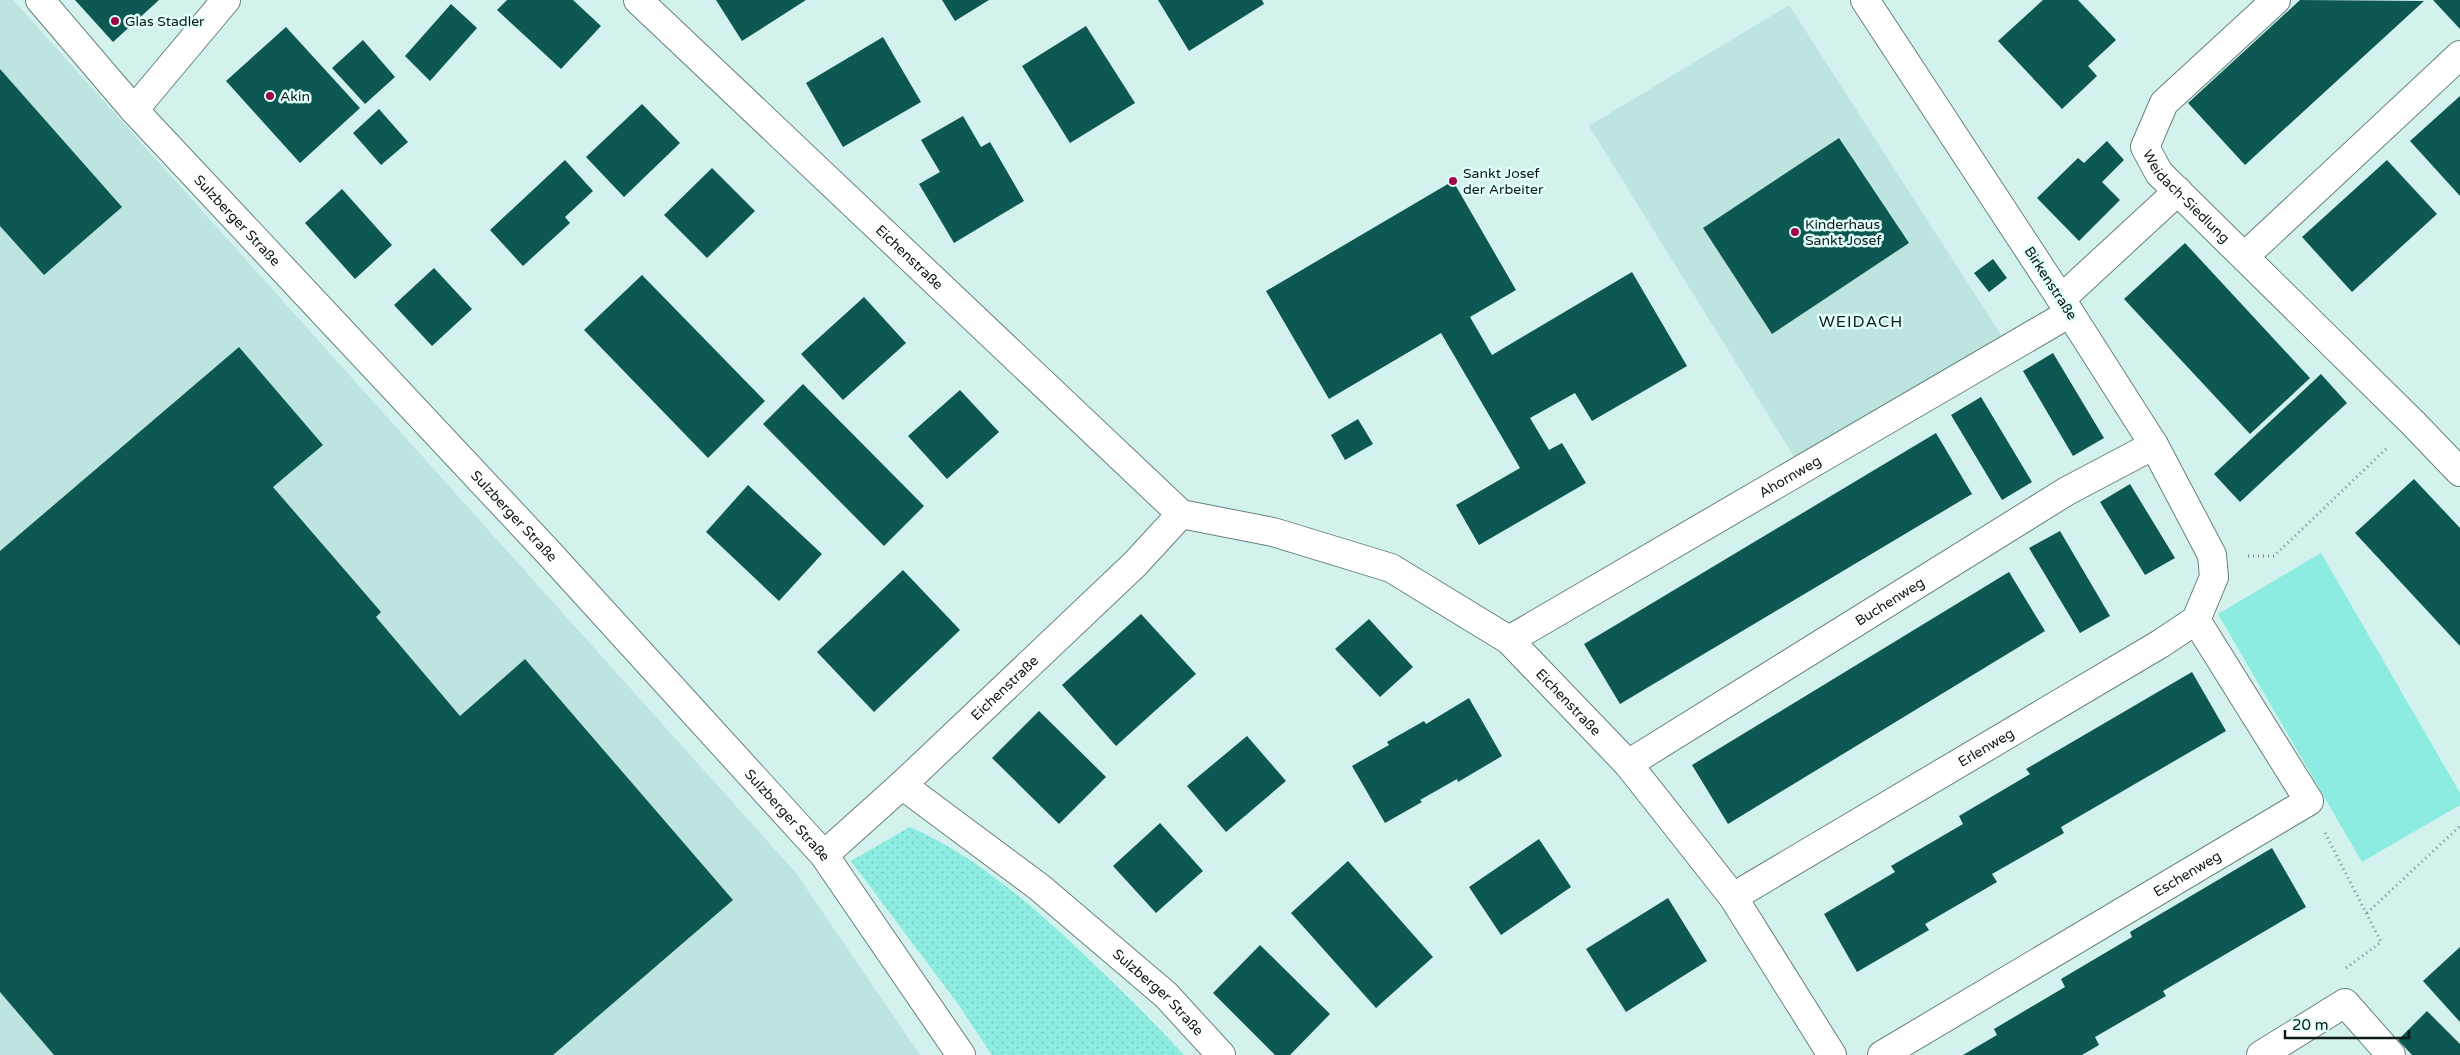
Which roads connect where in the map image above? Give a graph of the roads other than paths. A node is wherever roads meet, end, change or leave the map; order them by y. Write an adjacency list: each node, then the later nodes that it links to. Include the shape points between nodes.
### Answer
1 (40, 0): 7 (street, Sulzberger Straße)
2 (226, 0): 7 (street)
3 (1865, 0): 10 (street, Birkenstraße)
4 (2276, 0): 8 (street, Weidach-Siedlung, via 2164,103 2145,147 2159,173)
5 (643, 2): 13 (street, Eichenstraße)
6 (2460, 55): 9 (street)
7 (134, 110): 18 (street, Sulzberger Straße, via 549,553)
8 (2178, 191): 9 (street, Weidach-Siedlung); 10 (street, Ahornweg)
9 (2245, 256): 12 (street, Weidach-Siedlung)
10 (2066, 306): 11 (street, Birkenstraße); 15 (street, Ahornweg)
11 (2154, 445): 14 (street, Birkenstraße, via 2213,566); 16 (street, Buchenweg, via 2067,491)
12 (2460, 472)
13 (1181, 514): 15 (street, Eichenstraße, via 1273,532 1391,568); 17 (street, Eichenstraße, via 1135,564)
14 (2196, 620): 19 (street, Erlenweg); 23 (street, Eschenweg, via 2309,801)
15 (1509, 640): 16 (street, Eichenstraße)
16 (1628, 764): 19 (street, Eichenstraße)
17 (902, 785): 18 (street, Eichenstraße); 21 (street, Sulzberger Straße, via 1039,887 1166,995)
18 (824, 855): 20 (street, Sulzberger Straße)
19 (1733, 897): 22 (street, Eichenstraße)
20 (960, 1055)
21 (1221, 1055)
22 (1832, 1055)
23 (1882, 1055)
24 (2261, 1055): 25 (street, via 2345,1004)
25 (2391, 1055)

